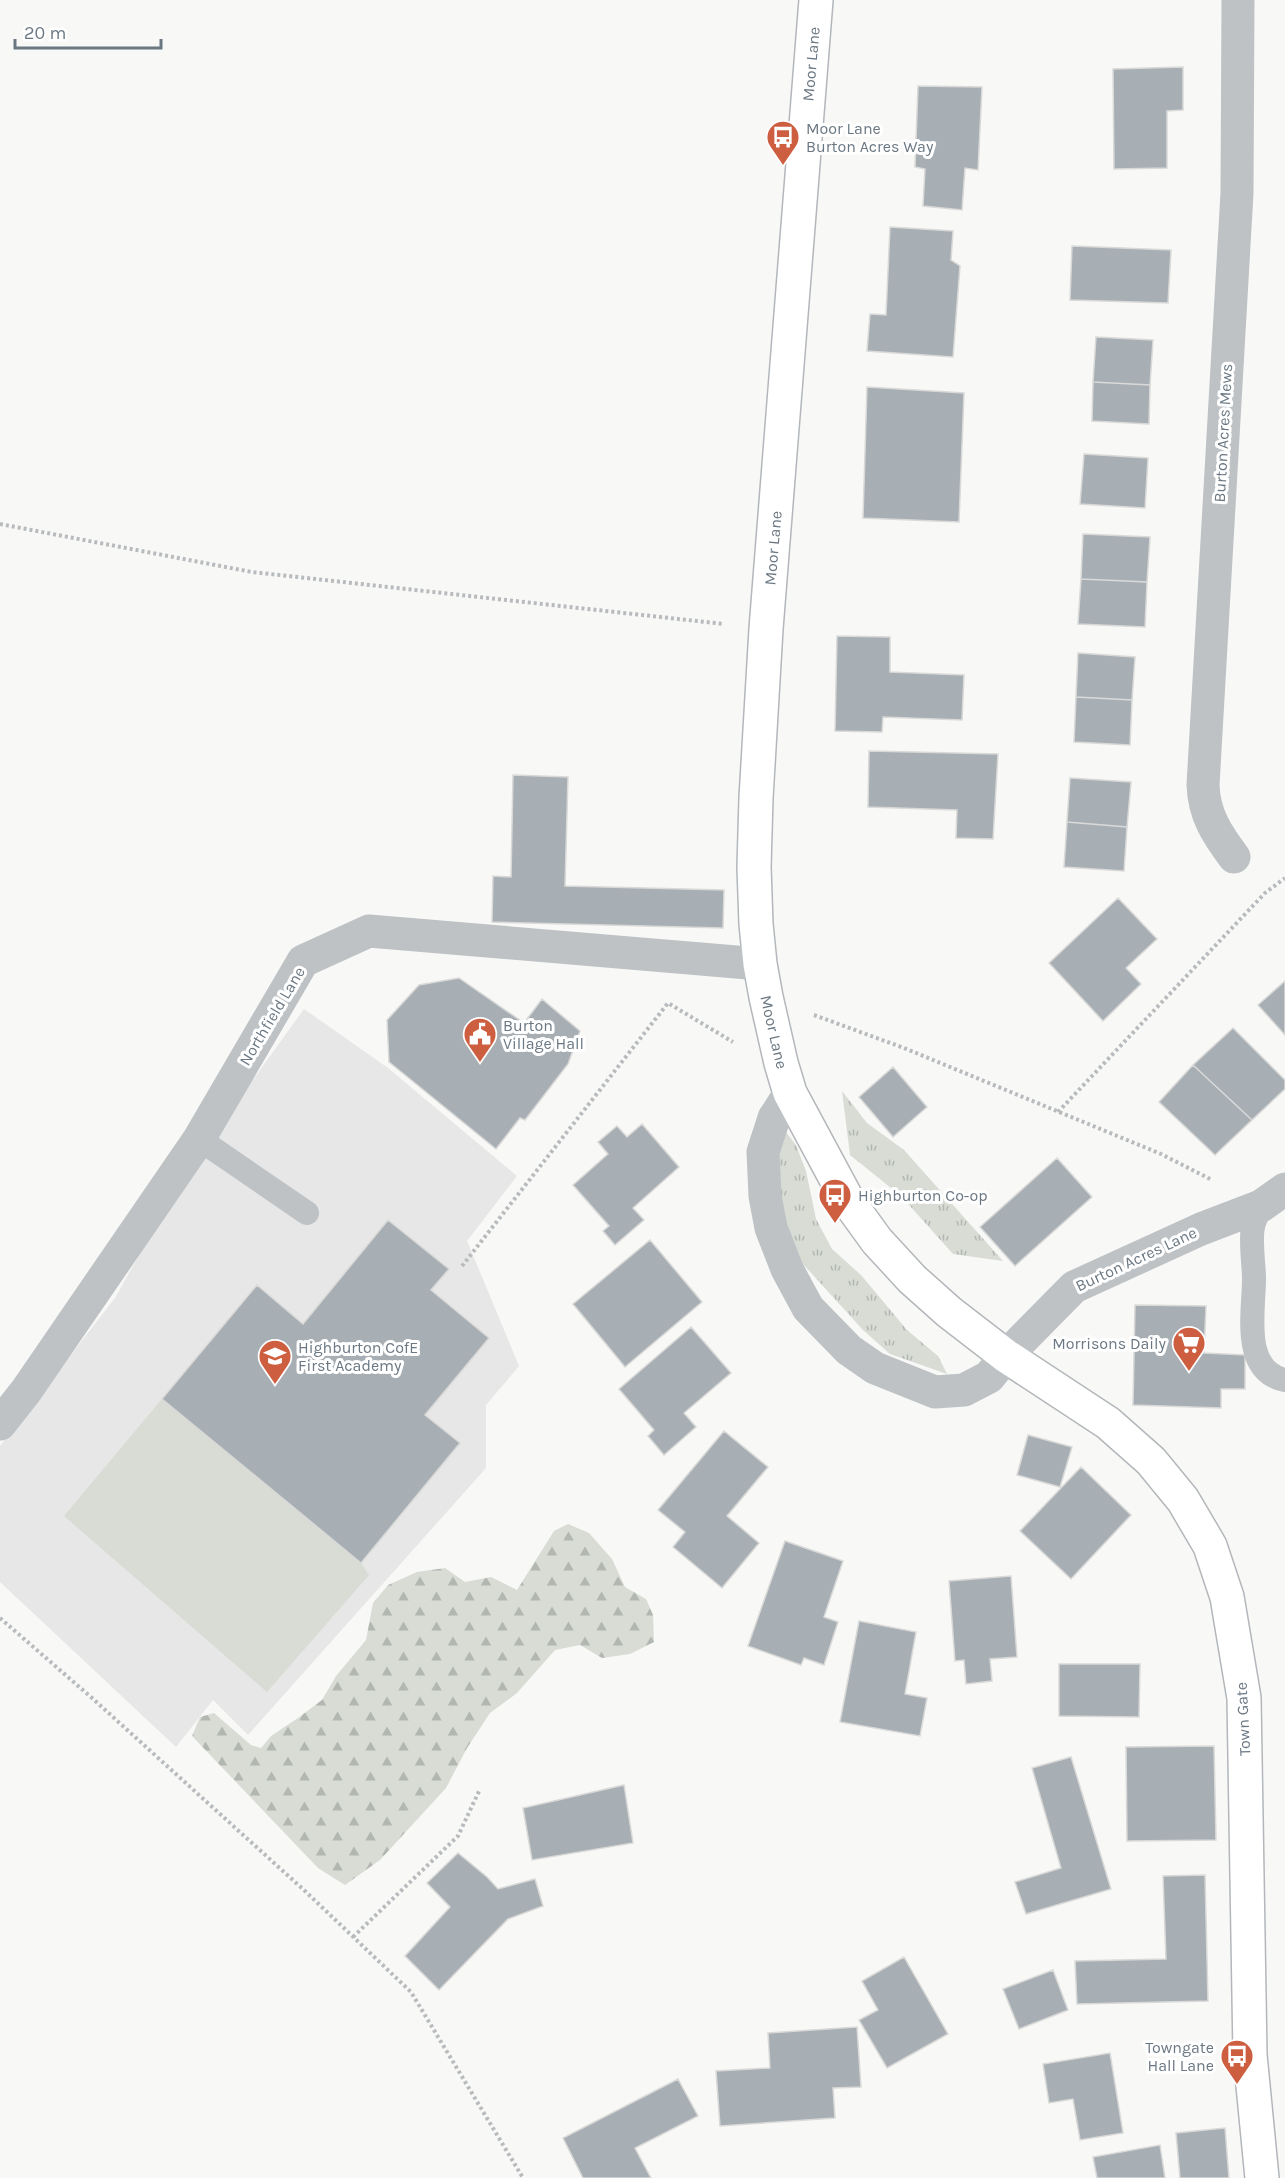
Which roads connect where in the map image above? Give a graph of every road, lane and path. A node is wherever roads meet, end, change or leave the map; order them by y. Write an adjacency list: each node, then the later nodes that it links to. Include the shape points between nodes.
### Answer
1 (816, 0): 4 (street, Moor Lane)
2 (1238, 0): 5 (street, Burton Acres Mews, via 1237,193 1203,785 1208,817)
3 (0, 524): 4 (path, via 252,572)
4 (766, 629): 7 (street, Moor Lane, via 754,867)
5 (1234, 857)
6 (1285, 878): 11 (path, via 1265,893)
7 (760, 964): 8 (street, Moor Lane); 12 (street, Northfield Lane, via 369,931 303,962)
8 (766, 997): 9 (street, Moor Lane); 11 (path, via 904,1048)
9 (780, 1063): 10 (street, Moor Lane); 15 (path, via 731,1041 668,1003)
10 (790, 1093): 16 (street, Moor Lane, via 848,1201 877,1241 912,1280); 16 (street, via 774,1118 763,1152 765,1196 771,1228 808,1308 849,1350 875,1368 935,1392 964,1390 989,1377)
11 (1058, 1112): 13 (path)
12 (199, 1139): 14 (lane); 18 (street, Northfield Lane)
13 (1273, 1198): 16 (street, Burton Acres Lane, via 1074,1287); 17 (lane, via 1253,1228 1253,1340 1270,1376)
14 (307, 1213)
15 (462, 1266)
16 (1006, 1356): 23 (street, Town Gate, via 1108,1423 1151,1461 1183,1500 1210,1546 1227,1597 1244,1698 1250,2055)
17 (1285, 1380)
18 (0, 1424)
19 (0, 1618): 21 (path)
20 (480, 1789): 21 (path, via 458,1836)
21 (353, 1937): 22 (path, via 411,1992)
22 (523, 2178)
23 (1262, 2178)

